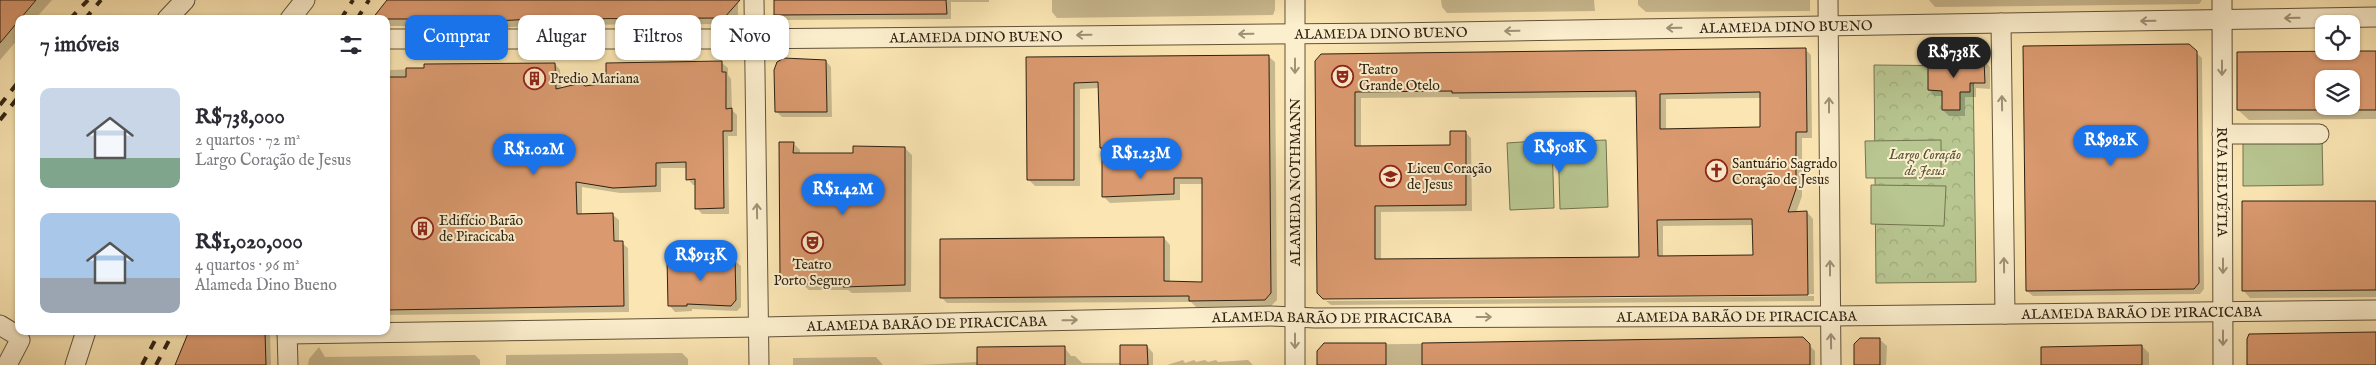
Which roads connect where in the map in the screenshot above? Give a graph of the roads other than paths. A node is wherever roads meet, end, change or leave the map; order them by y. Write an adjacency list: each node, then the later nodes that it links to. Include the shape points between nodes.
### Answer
1 (185, 0): 6 (street)
2 (754, 0): 7 (street)
3 (1295, 0): 12 (street, ALAMEDA NOTHMANN)
4 (1828, 0): 11 (street)
5 (2222, 0): 9 (street, RUA HELVÉTIA)
6 (172, 15)
7 (754, 15)
8 (2376, 17): 9 (street, ALAMEDA DINO BUENO, one-way to 9)
9 (2222, 20): 10 (street, ALAMEDA DINO BUENO, one-way to 10); 17 (street, RUA HELVÉTIA, one-way to 17)
10 (2001, 24): 11 (street, ALAMEDA DINO BUENO); 21 (street, one-way to 10)
11 (1828, 26): 12 (street, ALAMEDA DINO BUENO, one-way to 12); 22 (street, one-way to 11)
12 (1295, 33): 14 (street, ALAMEDA DINO BUENO, one-way to 14); 23 (street, ALAMEDA NOTHMANN, one-way to 23)
13 (711, 38): 15 (street, ALAMEDA DINO BUENO)
14 (789, 38)
15 (390, 39)
16 (754, 60): 25 (street, one-way to 16)
17 (2222, 134): 18 (street); 20 (street, RUA HELVÉTIA, one-way to 20)
18 (2319, 134)
19 (2376, 310): 20 (street, ALAMEDA BARÃO DE PIRACICABA)
20 (2223, 311): 21 (street, ALAMEDA BARÃO DE PIRACICABA); 35 (street, RUA HELVÉTIA, one-way to 35)
21 (2005, 314): 22 (street, ALAMEDA BARÃO DE PIRACICABA)
22 (1830, 316): 23 (street, ALAMEDA BARÃO DE PIRACICABA, one-way to 22); 34 (street, one-way to 22)
23 (1295, 317): 25 (street, ALAMEDA BARÃO DE PIRACICABA, one-way to 23); 33 (street, ALAMEDA NOTHMANN, one-way to 33)
24 (0, 325): 29 (street, via 20,340)
25 (758, 327): 26 (street, ALAMEDA BARÃO DE PIRACICABA); 32 (street)
26 (390, 331)
27 (85, 335): 30 (street)
28 (287, 335): 31 (street)
29 (7, 365)
30 (75, 365)
31 (288, 365)
32 (759, 365)
33 (1296, 365)
34 (1831, 365)
35 (2223, 365)

